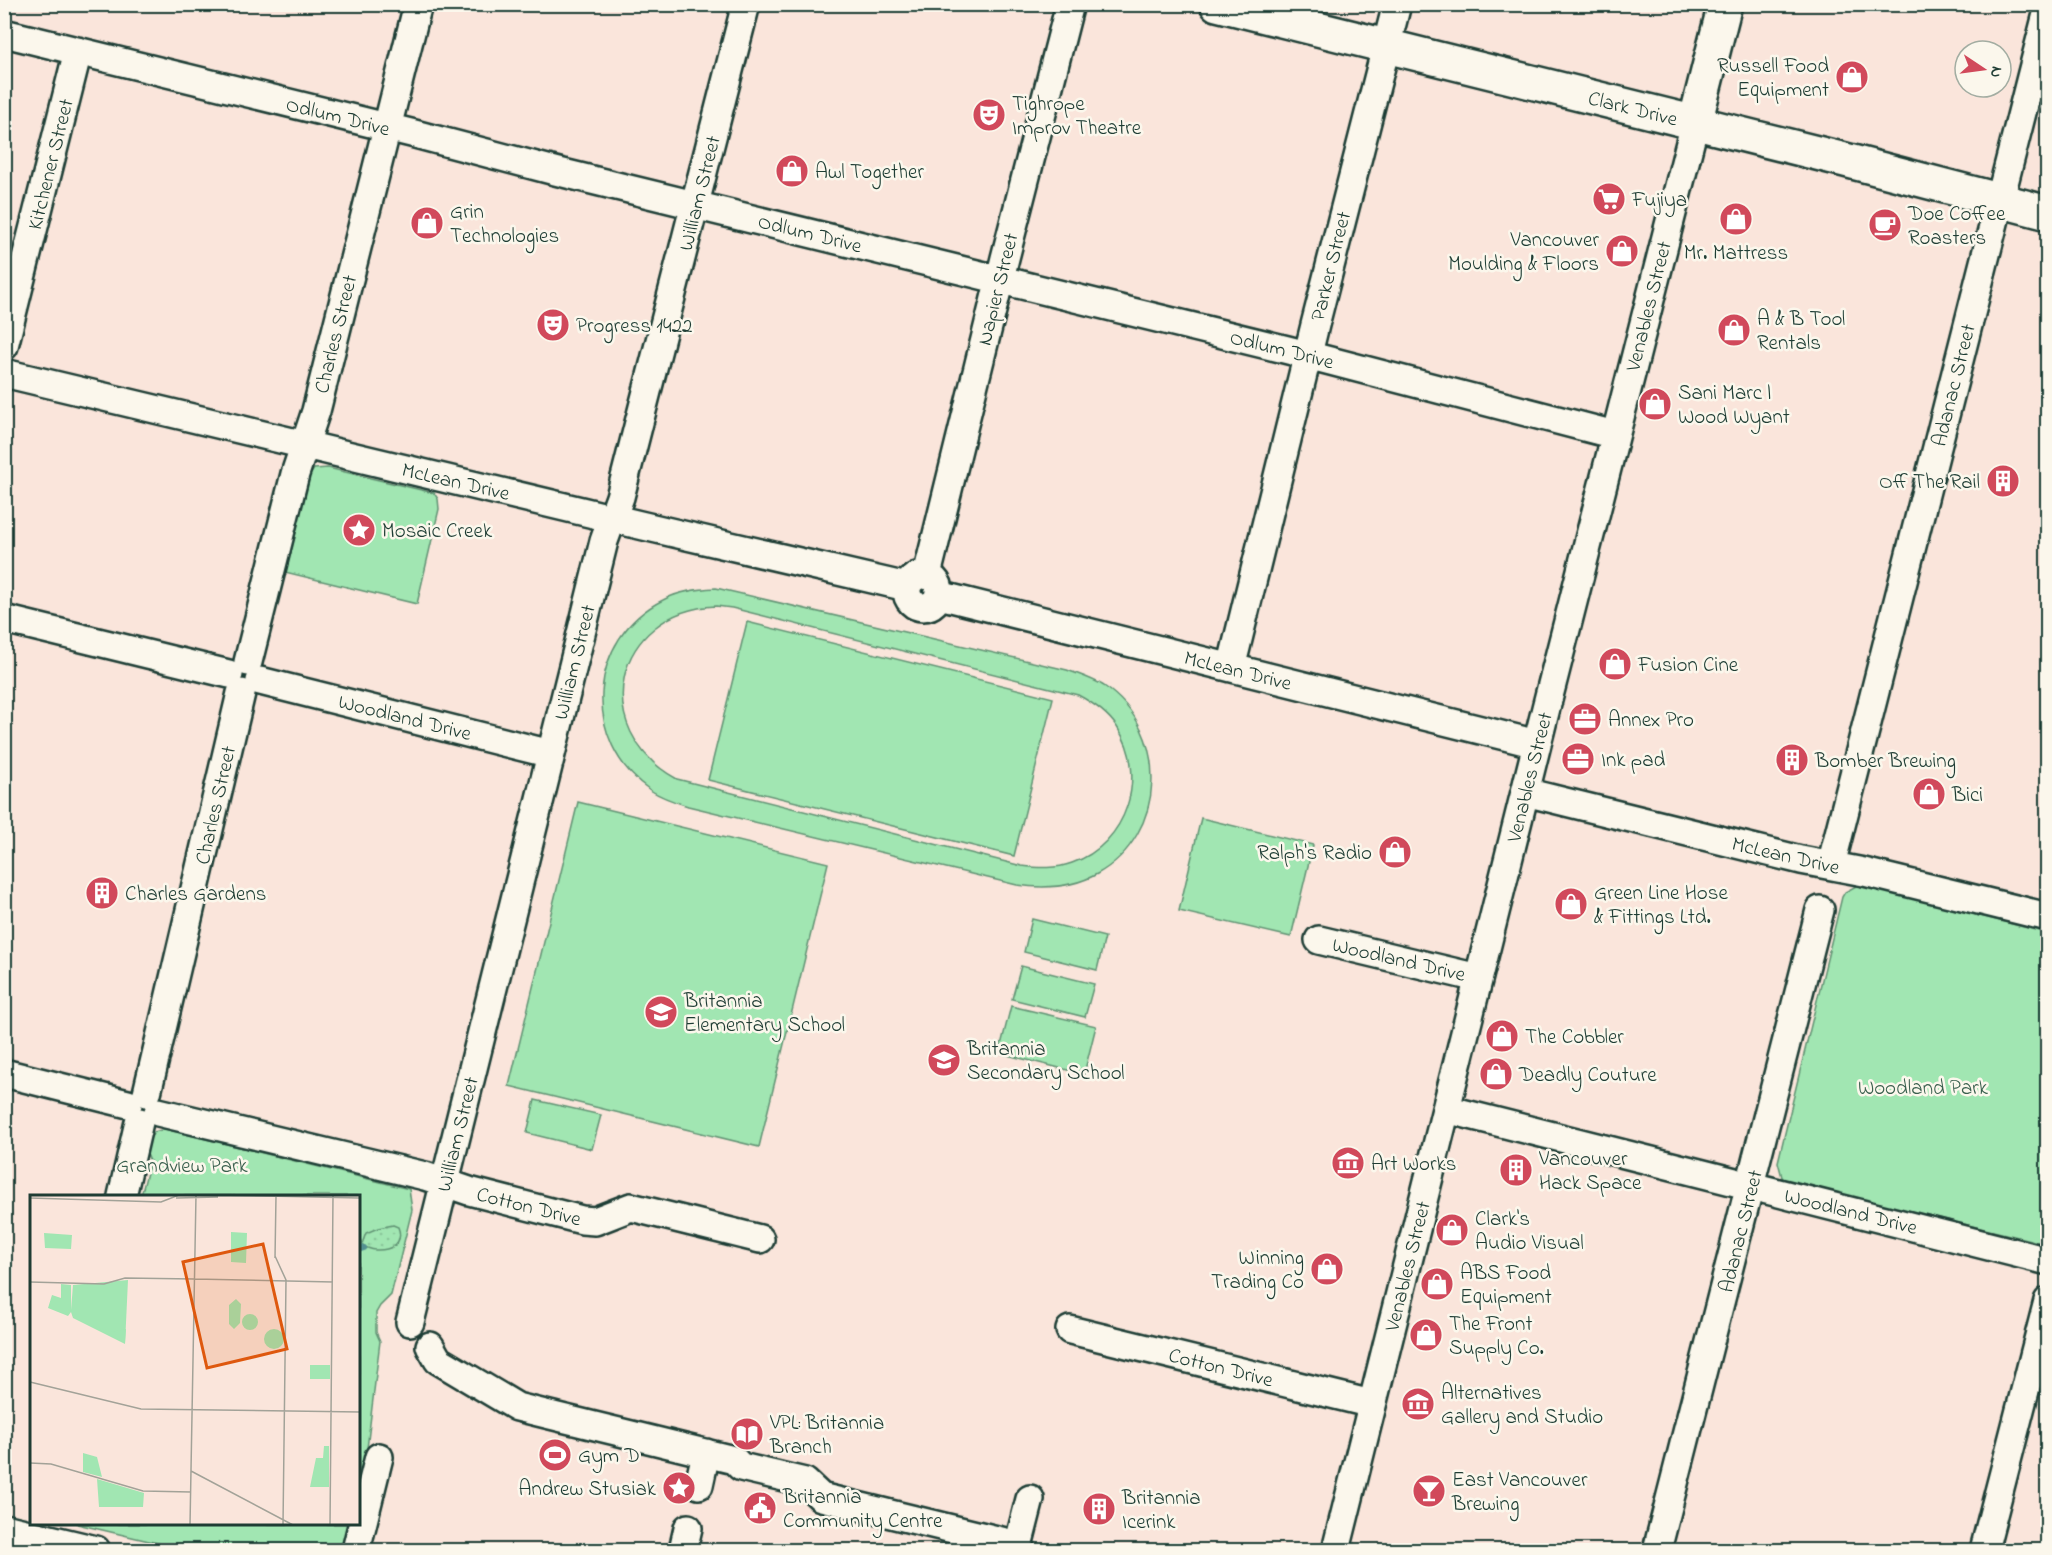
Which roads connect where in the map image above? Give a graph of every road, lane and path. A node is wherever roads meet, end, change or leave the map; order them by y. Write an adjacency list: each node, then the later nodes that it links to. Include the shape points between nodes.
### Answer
1 (418, 4): 12 (street, Charles Street)
2 (746, 4): 14 (street, William Street)
3 (1070, 4): 16 (street, Napier Street)
4 (1217, 4): 9 (main road, Clark Drive)
5 (1397, 4): 9 (street, Parker Street)
6 (1725, 4): 11 (main road, Venables Street)
7 (2048, 10): 13 (street, Adanac Street)
8 (4, 33): 10 (street, Odlum Drive)
9 (1387, 47): 11 (main road, Clark Drive); 18 (street, Parker Street)
10 (78, 51): 12 (street, Odlum Drive); 17 (street, Kitchener Street)
11 (1695, 123): 13 (main road, Clark Drive); 20 (street, Venables Street)
12 (387, 128): 14 (street, Odlum Drive); 21 (street, Charles Street)
13 (1999, 201): 15 (main road, Clark Drive); 30 (street, Adanac Street)
14 (695, 205): 16 (street, Odlum Drive); 22 (street, William Street)
15 (2048, 213)
16 (999, 280): 18 (street, Odlum Drive); 23 (street, Napier Street)
17 (4, 346)
18 (1308, 355): 20 (street, Odlum Drive); 25 (street, Parker Street)
19 (4, 373): 21 (street, McLean Drive)
20 (1615, 435): 27 (street, Venables Street)
21 (305, 446): 22 (street, McLean Drive); 26 (street, Charles Street)
22 (612, 519): 23 (street, McLean Drive); 28 (street, William Street)
23 (924, 586): 25 (street, McLean Drive)
24 (4, 619): 26 (street, Woodland Drive)
25 (1231, 668): 27 (street, McLean Drive)
26 (244, 677): 28 (street, Woodland Drive); 36 (street, Charles Street)
27 (1537, 744): 29 (street, Venables Street)
28 (551, 754): 38 (street, William Street)
29 (1525, 792): 30 (street, McLean Drive); 34 (street, Venables Street)
30 (1831, 865): 32 (street, McLean Drive)
31 (1820, 910): 39 (street, Adanac Street)
32 (2048, 917)
33 (1319, 940): 34 (street, Woodland Drive)
34 (1478, 978): 37 (street, Venables Street)
35 (4, 1073): 36 (street, Cotton Drive)
36 (143, 1108): 38 (street, Cotton Drive); 40 (street, Charles Street)
37 (1446, 1109): 39 (street, Woodland Drive); 47 (street, Venables Street)
38 (445, 1183): 41 (street, Cotton Drive, via 582,1220 611,1217 631,1207); 44 (street, William Street)
39 (1751, 1186): 42 (street, Woodland Drive); 58 (street, Adanac Street)
40 (122, 1195)
41 (760, 1239)
42 (2048, 1261)
43 (2048, 1301): 59 (street)
44 (410, 1322)
45 (1070, 1330): 47 (street, Cotton Drive)
46 (430, 1346): 48 (street, via 438,1360 517,1407)
47 (1372, 1404): 57 (street, Venables Street)
48 (706, 1453): 51 (street); 54 (street, via 734,1460 741,1467 805,1482 821,1497)
49 (379, 1457): 56 (street)
50 (1029, 1499): 54 (street)
51 (691, 1516)
52 (4, 1528): 53 (street)
53 (38, 1537): 55 (street)
54 (1018, 1548)
55 (96, 1551)
56 (356, 1551)
57 (1335, 1551)
58 (1657, 1551)
59 (1984, 1551)

